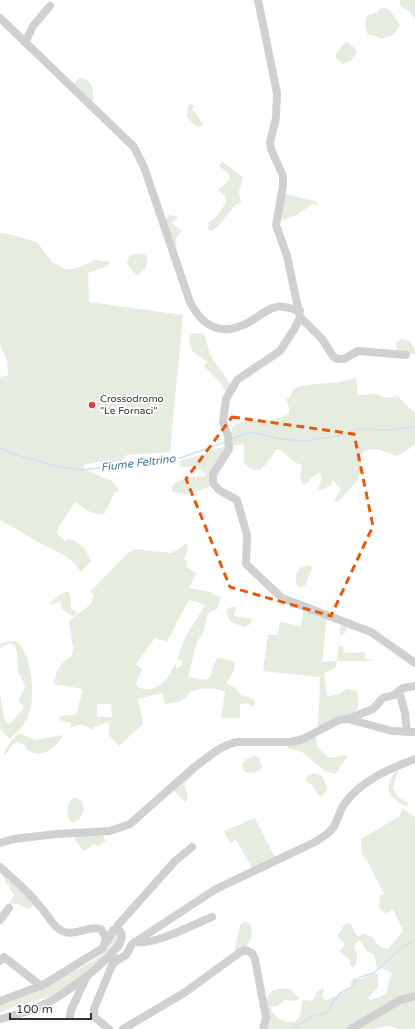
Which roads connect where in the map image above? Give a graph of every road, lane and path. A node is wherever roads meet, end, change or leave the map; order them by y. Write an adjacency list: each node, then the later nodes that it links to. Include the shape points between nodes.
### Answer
1 (258, 0): 5 (street, via 277,93 276,118 270,142 283,176 284,186 276,225 287,256)
2 (50, 6): 4 (street, via 33,26)
3 (0, 18): 4 (street)
4 (26, 43): 5 (street, via 134,147 144,167 190,302 202,320 216,328 230,329 242,326 275,307 286,307)
5 (300, 314): 6 (street, via 337,359 344,359 358,351); 7 (street, via 295,328 280,351 237,380 226,399 223,422 229,449 213,474 213,483 219,490 237,500 248,535 246,564 282,598 371,632)
6 (406, 355)
7 (415, 663)
8 (415, 686): 9 (street, via 405,687)
9 (399, 691): 10 (street, via 383,698 374,709); 11 (street)
10 (348, 719): 11 (street, via 392,731); 13 (street, via 339,720 303,739 291,742 236,742 225,746 192,769 130,824 110,831 56,834)
11 (411, 732)
12 (415, 759): 20 (street, via 384,771 350,796 332,829 315,842 216,889)
13 (0, 843)
14 (192, 847): 19 (street, via 175,861)
15 (0, 867): 22 (street, via 36,900 62,932 76,933 91,928 101,929 106,938)
16 (9, 908): 18 (street)
17 (212, 917): 20 (street, via 154,940)
18 (0, 920)
19 (116, 929): 21 (street, via 122,932); 22 (street)
20 (135, 942): 24 (street, via 126,954)
21 (120, 943): 24 (street); 25 (street, via 113,954)
22 (105, 944): 26 (street, via 98,951)
23 (0, 961): 26 (street, via 4,956)
24 (113, 963): 31 (street, via 94,1009 94,1018)
25 (87, 975): 29 (street); 30 (street, via 48,1003)
26 (41, 986): 28 (street)
27 (415, 996): 34 (street, via 400,1000)
28 (0, 1001)
29 (70, 1016)
30 (0, 1019)
31 (109, 1029)
32 (123, 1029): 33 (street, via 184,993 245,950 252,952 255,959 266,1018)
33 (264, 1029)
34 (351, 1029)

